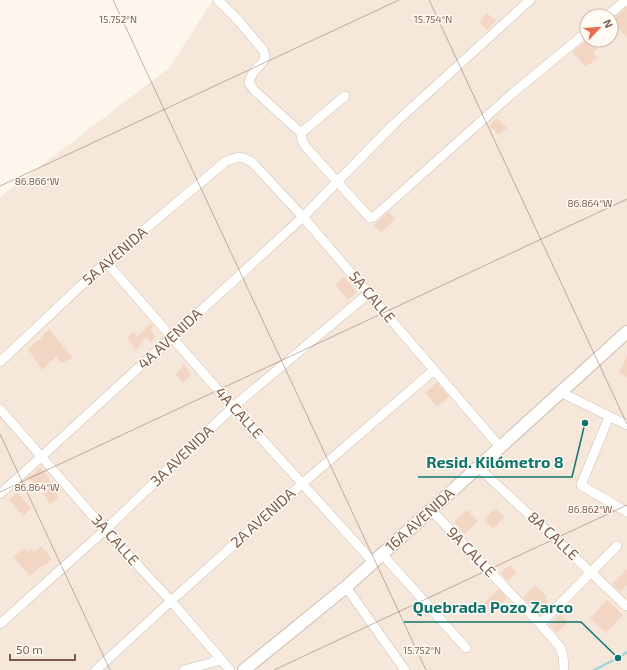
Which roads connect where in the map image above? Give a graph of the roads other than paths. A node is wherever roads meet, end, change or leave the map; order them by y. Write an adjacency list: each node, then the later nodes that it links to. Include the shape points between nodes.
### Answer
1 (218, 0): 7 (street, via 265,54 249,83)
2 (530, 0): 9 (street, 4A AVENIDA, via 395,123)
3 (626, 0): 4 (street)
4 (616, 8)
5 (579, 39): 9 (street, via 514,92 376,216 370,218)
6 (345, 96): 7 (street)
7 (301, 133): 9 (street, via 305,146)
8 (236, 157): 10 (street, 5A CALLE, via 244,157 252,162); 11 (street, 5A AVENIDA, via 225,162)
9 (337, 182): 10 (street, 4A AVENIDA)
10 (303, 217): 12 (street, 5A CALLE); 14 (street, 4A AVENIDA)
11 (106, 262): 14 (street, 4A CALLE); 15 (street, 5A AVENIDA)
12 (369, 293): 16 (street, 5A CALLE); 18 (street, 3A AVENIDA)
13 (627, 332): 17 (street, 16A AVENIDA)
14 (173, 337): 18 (street, 4A CALLE); 23 (street, 4A AVENIDA)
15 (0, 362)
16 (434, 370): 22 (street, 5A CALLE); 25 (street, 2A AVENIDA)
17 (560, 392): 20 (street); 22 (street, 16A AVENIDA)
18 (233, 407): 25 (street, 4A CALLE); 29 (street, 3A AVENIDA)
19 (0, 409): 23 (street, 3A CALLE)
20 (609, 418): 21 (street); 28 (street, via 581,485)
21 (627, 426)
22 (500, 447): 24 (street, 16A AVENIDA)
23 (41, 457): 26 (street, 4A AVENIDA); 29 (street, 3A CALLE)
24 (478, 467): 27 (street, 16A AVENIDA); 32 (street, 8A CALLE)
25 (302, 484): 31 (street, 4A CALLE); 34 (street, 2A AVENIDA)
26 (0, 494)
27 (431, 510): 31 (street, 16A AVENIDA); 37 (street, 9A CALLE)
28 (627, 512)
29 (105, 530): 34 (street, 3A CALLE); 36 (street, 3A AVENIDA)
30 (617, 546): 32 (street)
31 (378, 558): 33 (street, 16A AVENIDA); 38 (street, 4A CALLE)
32 (592, 572): 35 (street, 8A CALLE); 37 (street)
33 (346, 587): 43 (street, 16A AVENIDA); 44 (street)
34 (172, 601): 39 (street, 3A CALLE); 40 (street, 2A AVENIDA)
35 (627, 606)
36 (0, 624)
37 (540, 624): 45 (street, 9A CALLE, via 560,647)
38 (466, 648)
39 (222, 660): 41 (street); 42 (street, 3A CALLE)
40 (96, 670)
41 (184, 670)
42 (230, 670)
43 (244, 670)
44 (405, 670)
45 (564, 670)

